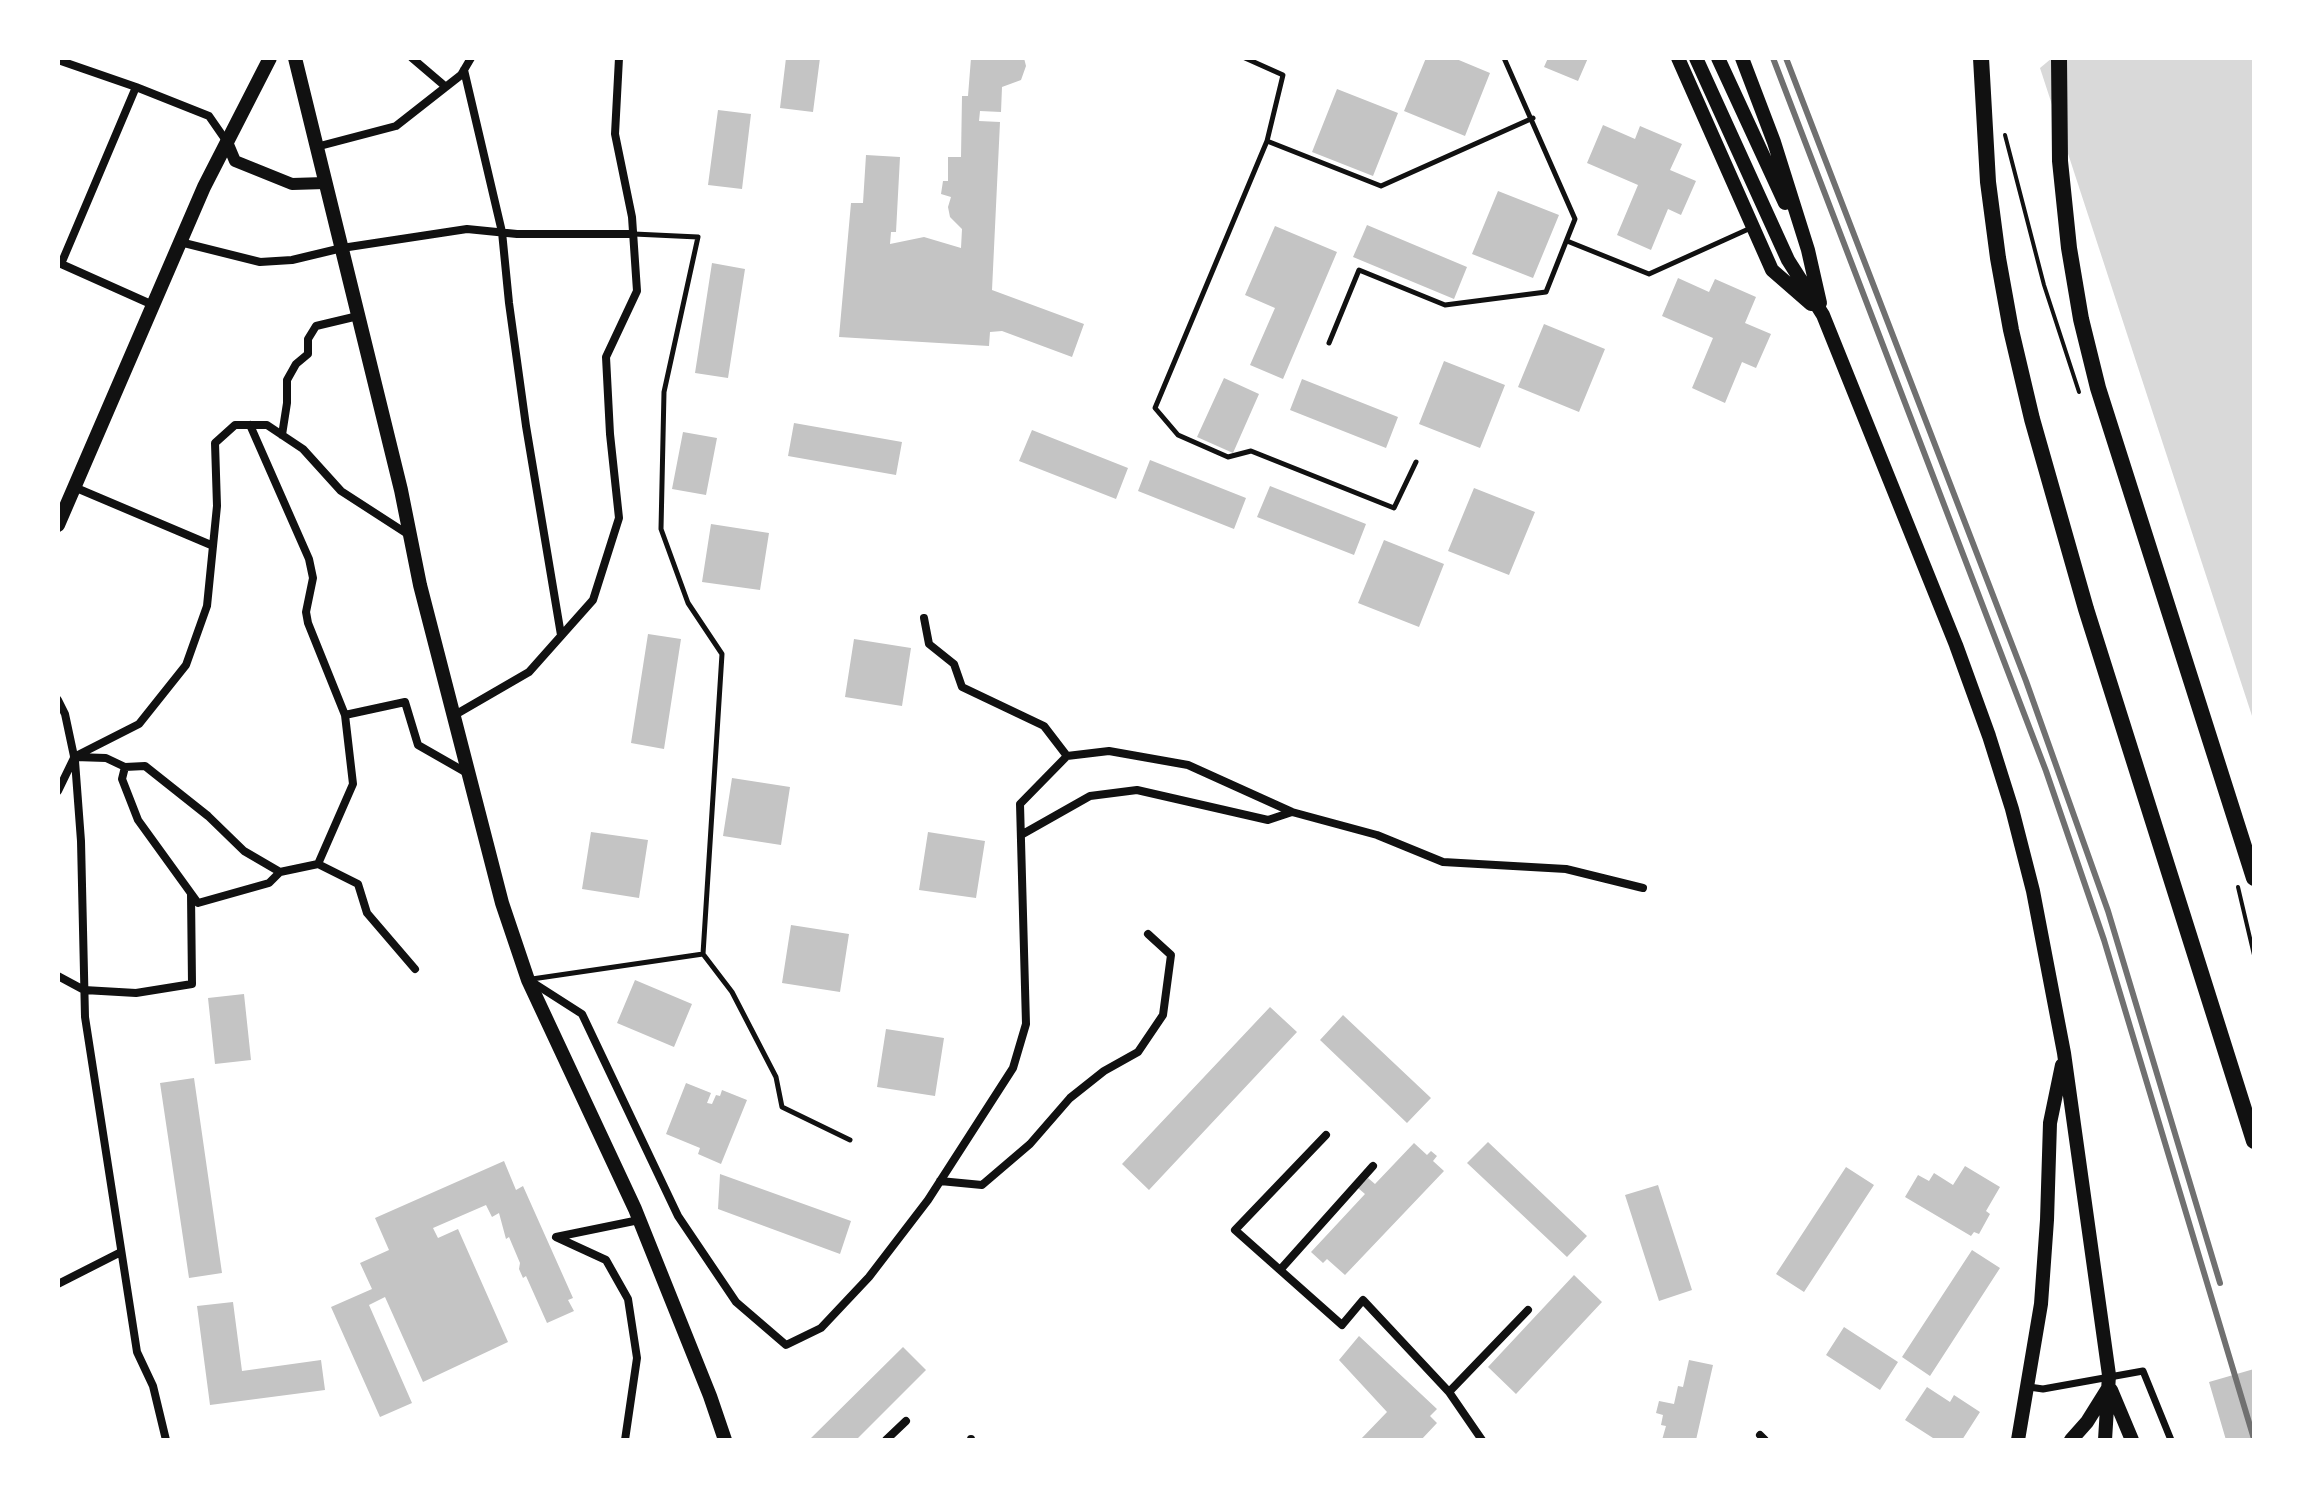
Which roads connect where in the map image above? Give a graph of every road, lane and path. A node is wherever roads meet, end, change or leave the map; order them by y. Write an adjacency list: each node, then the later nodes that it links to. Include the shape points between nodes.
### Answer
1 (270, 58): 20 (main road)
2 (295, 58): 21 (main road)
3 (412, 58): 17 (street)
4 (471, 58): 15 (street)
5 (619, 58): 25 (street, via 615,134)
6 (1245, 58): 19 (lane, via 1283,75)
7 (1504, 58): 18 (lane)
8 (1678, 58): 23 (main road)
9 (1696, 58): 32 (main road, via 1788,260)
10 (1718, 58): 29 (main road)
11 (1742, 58): 29 (main road)
12 (1981, 58): 68 (highway, via 1998,258 2032,419 2086,609)
13 (2059, 58): 56 (highway, via 2060,161 2081,319 2098,388)
14 (59, 61): 16 (street)
15 (464, 70): 17 (street); 24 (street)
16 (136, 87): 20 (street, via 209,116); 30 (street)
17 (446, 87): 21 (street, via 396,126)
18 (1533, 118): 19 (lane, via 1381,186); 26 (lane, via 1575,219)
19 (1267, 141): 37 (lane, via 1155,408 1178,435 1228,457 1251,451 1394,508)
20 (227, 142): 22 (street, via 235,161 292,184); 27 (main road)
21 (316, 147): 22 (main road)
22 (325, 183): 28 (main road)
23 (1754, 227): 26 (lane, via 1649,274); 32 (main road, via 1772,270)
24 (502, 232): 25 (street); 28 (street, via 467,229); 43 (street, via 526,426)
25 (633, 234): 43 (street, via 637,291 606,357 619,518 593,600); 60 (lane, via 698,237 664,392 661,529 688,603 722,654)
26 (1567, 241): 34 (lane, via 1546,292 1445,305 1359,270)
27 (180, 242): 28 (street, via 260,262); 31 (main road)
28 (342, 248): 33 (main road)
29 (1808, 250): 32 (main road)
30 (59, 264): 31 (street)
31 (153, 305): 38 (main road)
32 (1823, 315): 65 (main road, via 1989,736 2033,891)
33 (359, 316): 36 (street, via 316,326 308,339 308,354 287,380); 40 (main road)
34 (1329, 343)
35 (250, 425): 36 (street, via 267,425); 41 (street, via 235,425 215,443 217,506); 45 (street, via 309,559 313,578 308,623)
36 (282, 435): 40 (street, via 303,449 341,491)
37 (1416, 462)
38 (74, 487): 39 (main road); 41 (street)
39 (58, 525)
40 (410, 535): 46 (main road)
41 (211, 545): 48 (street, via 207,606 186,665 139,724)
42 (924, 618): 47 (street, via 929,644 954,664 962,687 1044,726)
43 (561, 635): 46 (street, via 529,672)
44 (58, 700): 48 (street)
45 (345, 715): 50 (street, via 405,702 418,745); 54 (street, via 353,784)
46 (452, 716): 50 (main road)
47 (1067, 756): 52 (street, via 1109,751 1188,765); 53 (street, via 1020,804)
48 (74, 757): 49 (street, via 106,758); 51 (street); 64 (street)
49 (125, 767): 55 (street, via 145,766 244,851); 58 (street, via 122,779 138,820)
50 (467, 773): 63 (main road)
51 (58, 791)
52 (1292, 812): 53 (street, via 1268,820 1137,790 1090,796); 57 (street, via 1377,835 1443,862 1566,869)
53 (1021, 835): 70 (street, via 1026,1024 1013,1068)
54 (318, 864): 55 (street); 61 (street, via 358,884 367,913)
55 (280, 872): 58 (street, via 269,883 198,903)
56 (2254, 878)
57 (1643, 888)
58 (190, 892): 64 (street, via 192,984 136,993)
59 (1148, 934): 70 (street, via 1171,955 1163,1015 1138,1052 1070,1098 1030,1144 982,1185)
60 (703, 954): 63 (lane); 67 (lane, via 732,992 776,1077 782,1107)
61 (415, 969)
62 (58, 976): 64 (street)
63 (528, 980): 70 (street, via 582,1014 678,1216 736,1302 786,1345 821,1328 869,1277); 71 (main road)
64 (84, 990): 72 (street)
65 (2064, 1053): 76 (main road); 77 (main road, via 2050,1123 2045,1260)
66 (1326, 1135): 73 (street, via 1235,1230)
67 (850, 1140)
68 (2254, 1141)
69 (1373, 1166): 73 (street)
70 (940, 1181)
71 (639, 1220): 81 (street, via 556,1237 606,1260 628,1299 637,1358); 82 (main road)
72 (121, 1252): 74 (street); 80 (street, via 137,1352 153,1386)
73 (1280, 1270): 78 (street, via 1342,1325 1363,1300)
74 (58, 1284)
75 (1528, 1310): 78 (street)
76 (2109, 1381): 77 (street); 86 (main road); 87 (main road); 88 (main road); 89 (main road); 90 (street, via 2143,1371)
77 (2029, 1387): 85 (main road)
78 (1449, 1392): 84 (street)
79 (906, 1421): 83 (street)
80 (166, 1440)
81 (625, 1440)
82 (725, 1440)
83 (886, 1440)
84 (1482, 1440)
85 (2018, 1440)
86 (2071, 1440)
87 (2082, 1440)
88 (2105, 1440)
89 (2132, 1440)
90 (2171, 1440)

